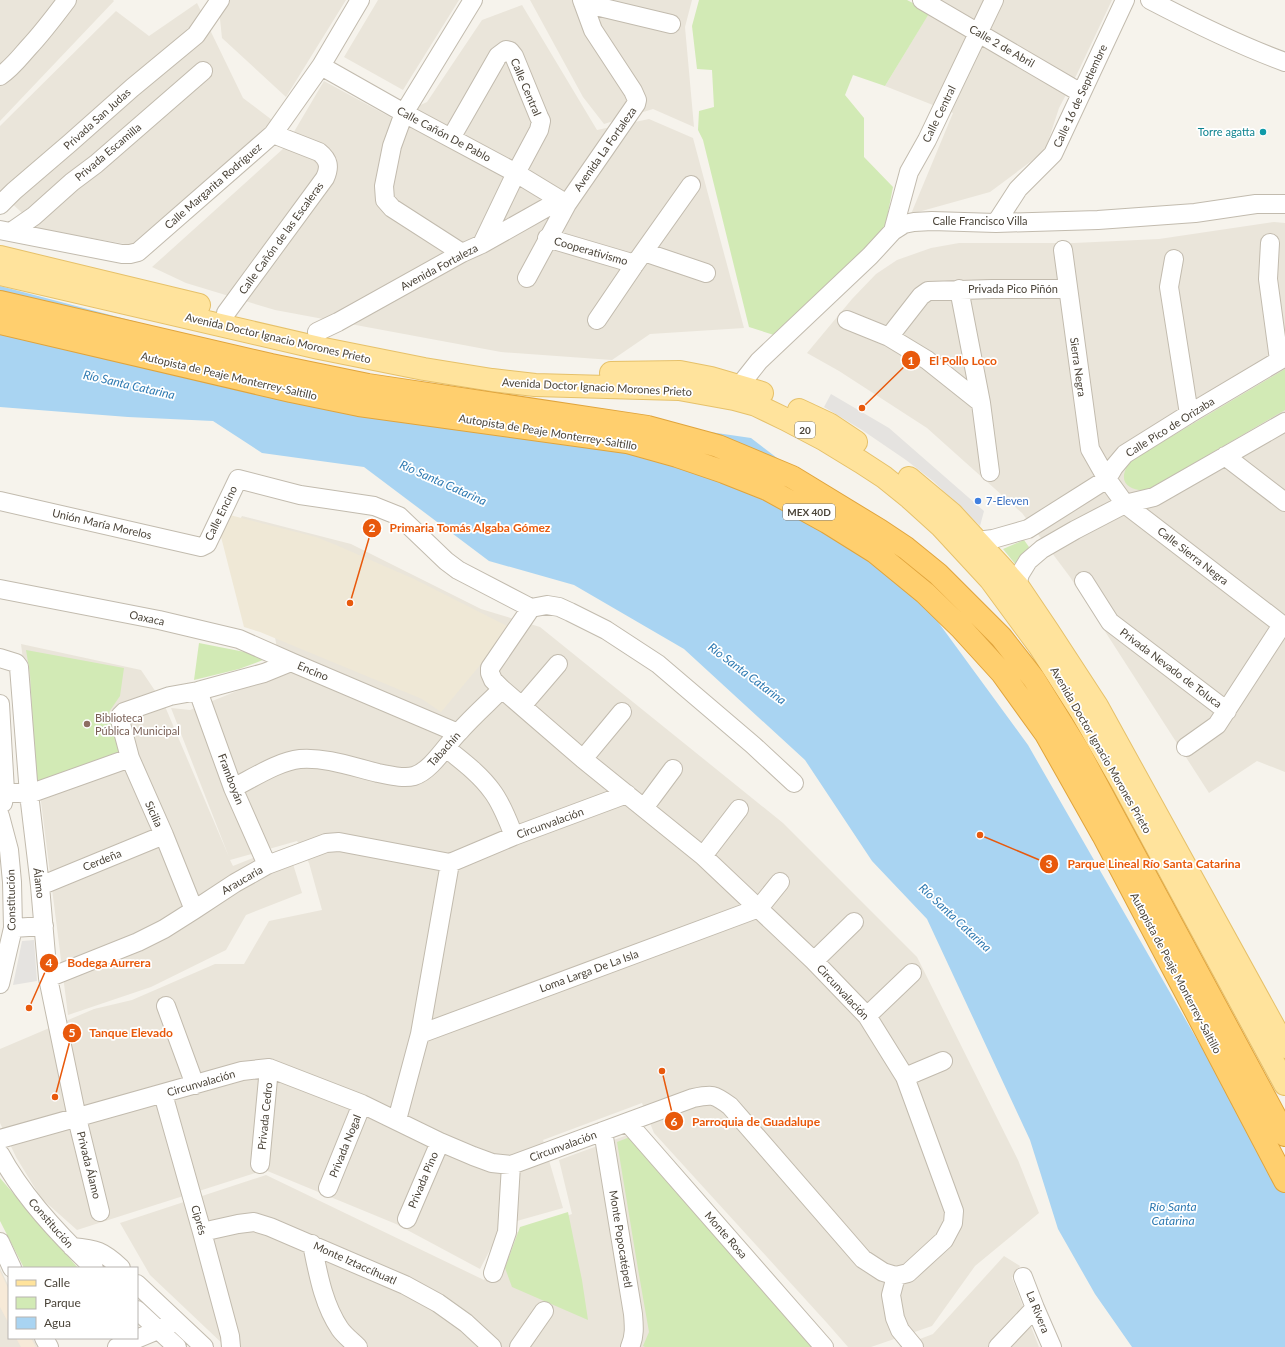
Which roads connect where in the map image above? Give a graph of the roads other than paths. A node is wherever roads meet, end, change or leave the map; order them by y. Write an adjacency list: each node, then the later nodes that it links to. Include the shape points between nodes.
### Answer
1 (68, 0): 15 (street, via 25,52)
2 (220, 0): 24 (street, Privada San Judas, via 196,35)
3 (360, 0): 13 (street, Calle Margarita Rodríguez)
4 (474, 0): 17 (street)
5 (922, 0): 11 (street, Calle 2 de Abril)
6 (994, 0): 11 (street, Calle Central)
7 (1125, 0): 16 (street, Calle 16 de Septiembre)
8 (1150, 0): 12 (street, via 1253,50)
9 (583, 2): 10 (street); 22 (street, Avenida La Fortaleza, via 593,30 633,91 637,102)
10 (671, 24)
11 (978, 32): 16 (street, Calle 2 de Abril); 27 (street, Calle Central, via 910,172)
12 (1285, 62)
13 (320, 66): 17 (street, Calle Cañón De Pablo); 18 (street, Calle Margarita Rodríguez)
14 (203, 71): 26 (street, Privada Escamilla, via 34,216)
15 (0, 76)
16 (1081, 93): 25 (street, Calle 16 de Septiembre, via 1053,154 1018,189)
17 (404, 113): 19 (street, Calle Cañón De Pablo); 32 (street, via 392,146 384,186 385,200 392,208)
18 (273, 134): 26 (street, Calle Margarita Rodríguez, via 138,252 122,254); 42 (street, Calle Cañón de las Escaleras, via 319,152 329,166 326,178)
19 (451, 138): 20 (street, Calle Cañón De Pablo); 20 (street, Calle Central, via 498,56 508,50 514,56 541,121 540,130)
20 (516, 173): 22 (street, Calle Cañón De Pablo); 30 (street, Calle Central)
21 (691, 185): 34 (street)
22 (563, 202): 28 (street, Avenida La Fortaleza); 30 (street, Avenida Fortaleza)
23 (1285, 204): 25 (street, Calle Francisco Villa, via 1256,204 1195,213 1098,220)
24 (0, 205)
25 (996, 223): 27 (street, Calle Francisco Villa, via 914,222 904,224)
26 (6, 231)
27 (893, 231): 49 (street, Calle Francisco Villa, via 759,361)
28 (547, 238): 34 (street, Cooperativismo); 38 (street, Avenida La Fortaleza)
29 (1270, 243): 48 (street, via 1268,279)
30 (482, 244): 32 (street, Avenida Fortaleza)
31 (1063, 250): 40 (street, Sierra Negra)
32 (462, 254): 46 (street, Avenida Fortaleza)
33 (0, 257): 42 (main road, Avenida Doctor Ignacio Morones Prieto / 20)
34 (640, 258): 36 (street, Cooperativismo); 43 (street)
35 (1174, 259): 51 (street, via 1168,287)
36 (706, 273)
37 (0, 274): 115 (main road, Avenida Doctor Ignacio Morones Prieto / 20, via 319,348 431,370 535,385 679,389 734,399 756,405 785,418 861,462 884,477 941,526 990,578 1040,647 1123,784)
38 (527, 278)
39 (959, 289): 40 (street, Privada Pico Piñón); 47 (street, Privada Pico Piñón, via 928,291 921,296); 50 (street, Privada Pico Piñón)
40 (1067, 289): 55 (street, Sierra Negra, via 1090,449)
41 (0, 302): 123 (highway, Autopista de Peaje Monterrey-Saltillo / MEX 40D, via 368,385 648,427 718,446 792,477 879,530 906,548 943,579 1001,637 1034,679 1078,750)
42 (226, 312): 46 (main road, Avenida Doctor Ignacio Morones Prieto / 20)
43 (597, 320)
44 (847, 320): 47 (street)
45 (0, 323): 129 (highway, Autopista de Peaje Monterrey-Saltillo / MEX 40D, via 359,405 627,442 677,456 767,489 875,552 925,593 962,628 1002,674 1046,734 1103,835)
46 (317, 332): 49 (main road, Avenida Doctor Ignacio Morones Prieto / 20, via 514,369 579,374 680,372)
47 (889, 338): 50 (street, via 927,360)
48 (1282, 359): 51 (street, Calle Pico de Orizaba)
49 (740, 385): 60 (main road, Avenida Doctor Ignacio Morones Prieto / 20, via 763,393 828,424 888,462 952,514)
50 (981, 403): 54 (street, Privada Pico Piñón)
51 (1188, 414): 55 (street, Calle Pico de Orizaba, via 1125,454)
52 (1285, 422): 53 (street)
53 (1225, 456): 57 (street); 58 (street, via 1154,497)
54 (990, 472)
55 (1108, 479): 58 (street, Calle Sierra Negra); 59 (street, Calle Pico de Orizaba)
56 (0, 501): 61 (street, Unión María Morelos, via 190,545)
57 (1285, 502)
58 (1125, 504): 62 (street); 67 (street, Calle Sierra Negra)
59 (1028, 529): 60 (street, Calle Pico de Orizaba); 62 (street)
60 (977, 541): 64 (main road, Avenida Doctor Ignacio Morones Prieto / 20)
61 (204, 546): 66 (street, Calle Encino, via 238,479 300,496 387,510 400,516 446,562)
62 (1042, 549): 64 (street, via 1028,561)
63 (1084, 582): 75 (street, Privada Nevado de Toluca, via 1110,622)
64 (1017, 585): 111 (main road, Avenida Doctor Ignacio Morones Prieto / 20, via 1097,706)
65 (0, 589): 69 (street, Oaxaca, via 159,620 239,639)
66 (530, 608): 71 (street, via 490,668 493,680); 84 (street, via 547,605 559,607 606,630 658,664)
67 (1283, 626): 75 (street)
68 (0, 658): 87 (street, Álamo, via 16,663 19,668)
69 (290, 662): 72 (street, Encino, via 264,673); 78 (street, Encino)
70 (558, 664): 74 (street)
71 (502, 689): 74 (street, Circunvalación); 78 (street, Tabachín)
72 (198, 691): 77 (street, Encino, via 170,696 124,712); 85 (street, Framboyán)
73 (0, 704): 86 (street, Constitución)
74 (522, 706): 82 (street, Circunvalación)
75 (1227, 711): 79 (street, Privada Nevado de Toluca, via 1217,725)
76 (622, 712): 82 (street)
77 (120, 716): 81 (street, Sicilia)
78 (458, 733): 80 (street, Tabachín)
79 (1186, 747)
80 (446, 748): 85 (street, Tabachín, via 415,776 390,775 324,761 298,760 280,765); 93 (street, via 492,790)
81 (130, 758): 87 (street); 92 (street, Sicilia)
82 (583, 759): 88 (street, Circunvalación)
83 (673, 769): 89 (street)
84 (794, 783)
85 (234, 788): 96 (street, Framboyán)
86 (2, 791): 87 (street); 91 (street, Constitución)
87 (29, 794): 98 (street, Álamo)
88 (627, 794): 89 (street, Circunvalación); 93 (street, Circunvalación)
89 (644, 808): 94 (street, Circunvalación)
90 (740, 809): 94 (street)
91 (1, 818): 103 (street, Constitución, via 9,850)
92 (164, 835): 98 (street, Cerdeña); 100 (street, Sicilia)
93 (514, 836): 95 (street, Circunvalación)
94 (703, 856): 99 (street, Circunvalación)
95 (450, 863): 96 (street, Araucaria, via 339,842 326,843); 110 (street)
96 (267, 865): 100 (street, Araucaria, via 235,882)
97 (780, 882): 99 (street)
98 (40, 886): 102 (street, Álamo)
99 (759, 908): 104 (street, Circunvalación); 110 (street, Loma Larga De La Isla)
100 (194, 910): 106 (street, Araucaria, via 138,942)
101 (854, 922): 104 (street)
102 (44, 926): 103 (street); 106 (street, Álamo)
103 (13, 928): 107 (street, Constitución)
104 (814, 960): 109 (street, Circunvalación)
105 (912, 973): 109 (street)
106 (48, 978): 119 (street, Álamo)
107 (0, 984)
108 (166, 1006): 116 (street)
109 (867, 1016): 114 (street, Circunvalación)
110 (420, 1034): 120 (street)
111 (1285, 1047)
112 (943, 1061): 114 (street)
113 (269, 1068): 116 (street, Circunvalación, via 242,1071); 118 (street, Circunvalación); 127 (street, Privada Cedro)
114 (905, 1077): 141 (street, Circunvalación, via 954,1211 954,1223 944,1240 908,1273)
115 (1285, 1084)
116 (194, 1085): 117 (street, Circunvalación)
117 (163, 1094): 119 (street, Circunvalación); 133 (street, Ciprés)
118 (362, 1104): 120 (street, Circunvalación); 130 (street, Privada Nogal)
119 (77, 1118): 124 (street, Circunvalación); 131 (street, Privada Álamo)
120 (397, 1120): 125 (street, Circunvalación)
121 (628, 1123): 122 (street, Circunvalación); 141 (street, Circunvalación, via 693,1098 715,1096 730,1106 863,1259 883,1272); 159 (street, Monte Rosa)
122 (603, 1131): 128 (street, Circunvalación); 158 (street, Monte Popocatépetl, via 633,1314 633,1338)
123 (1285, 1135)
124 (0, 1139)
125 (440, 1142): 128 (street, Circunvalación, via 492,1163); 132 (street, Privada Pino)
126 (0, 1154): 136 (street, Constitución, via 18,1184)
127 (260, 1164)
128 (511, 1165): 140 (street, via 507,1232)
129 (1285, 1181)
130 (328, 1188)
131 (100, 1212)
132 (407, 1218)
133 (202, 1232): 135 (street, Monte Iztaccíhuatl, via 254,1222); 154 (street, Ciprés)
134 (0, 1242): 137 (street)
135 (312, 1244): 155 (street, via 323,1295 330,1311 341,1330); 156 (street, Monte Iztaccíhuatl, via 405,1285 438,1303 466,1323)
136 (72, 1247): 138 (street, Constitución); 139 (street, via 91,1248 104,1253)
137 (12, 1267)
138 (93, 1267)
139 (120, 1267)
140 (493, 1273)
141 (896, 1276): 160 (street, via 891,1295 895,1318 900,1330)
142 (1024, 1277): 144 (street, La Rivera)
143 (138, 1285): 147 (street)
144 (1035, 1308): 161 (street); 162 (street, La Rivera)
145 (138, 1311): 148 (street)
146 (544, 1311): 157 (street)
147 (175, 1320): 148 (street); 153 (street)
148 (158, 1330): 149 (street); 152 (street)
149 (138, 1338)
150 (136, 1339): 151 (street)
151 (117, 1347)
152 (177, 1347)
153 (204, 1347)
154 (231, 1347)
155 (358, 1347)
156 (492, 1347)
157 (519, 1347)
158 (630, 1347)
159 (824, 1347)
160 (914, 1347)
161 (998, 1347)
162 (1052, 1347)

